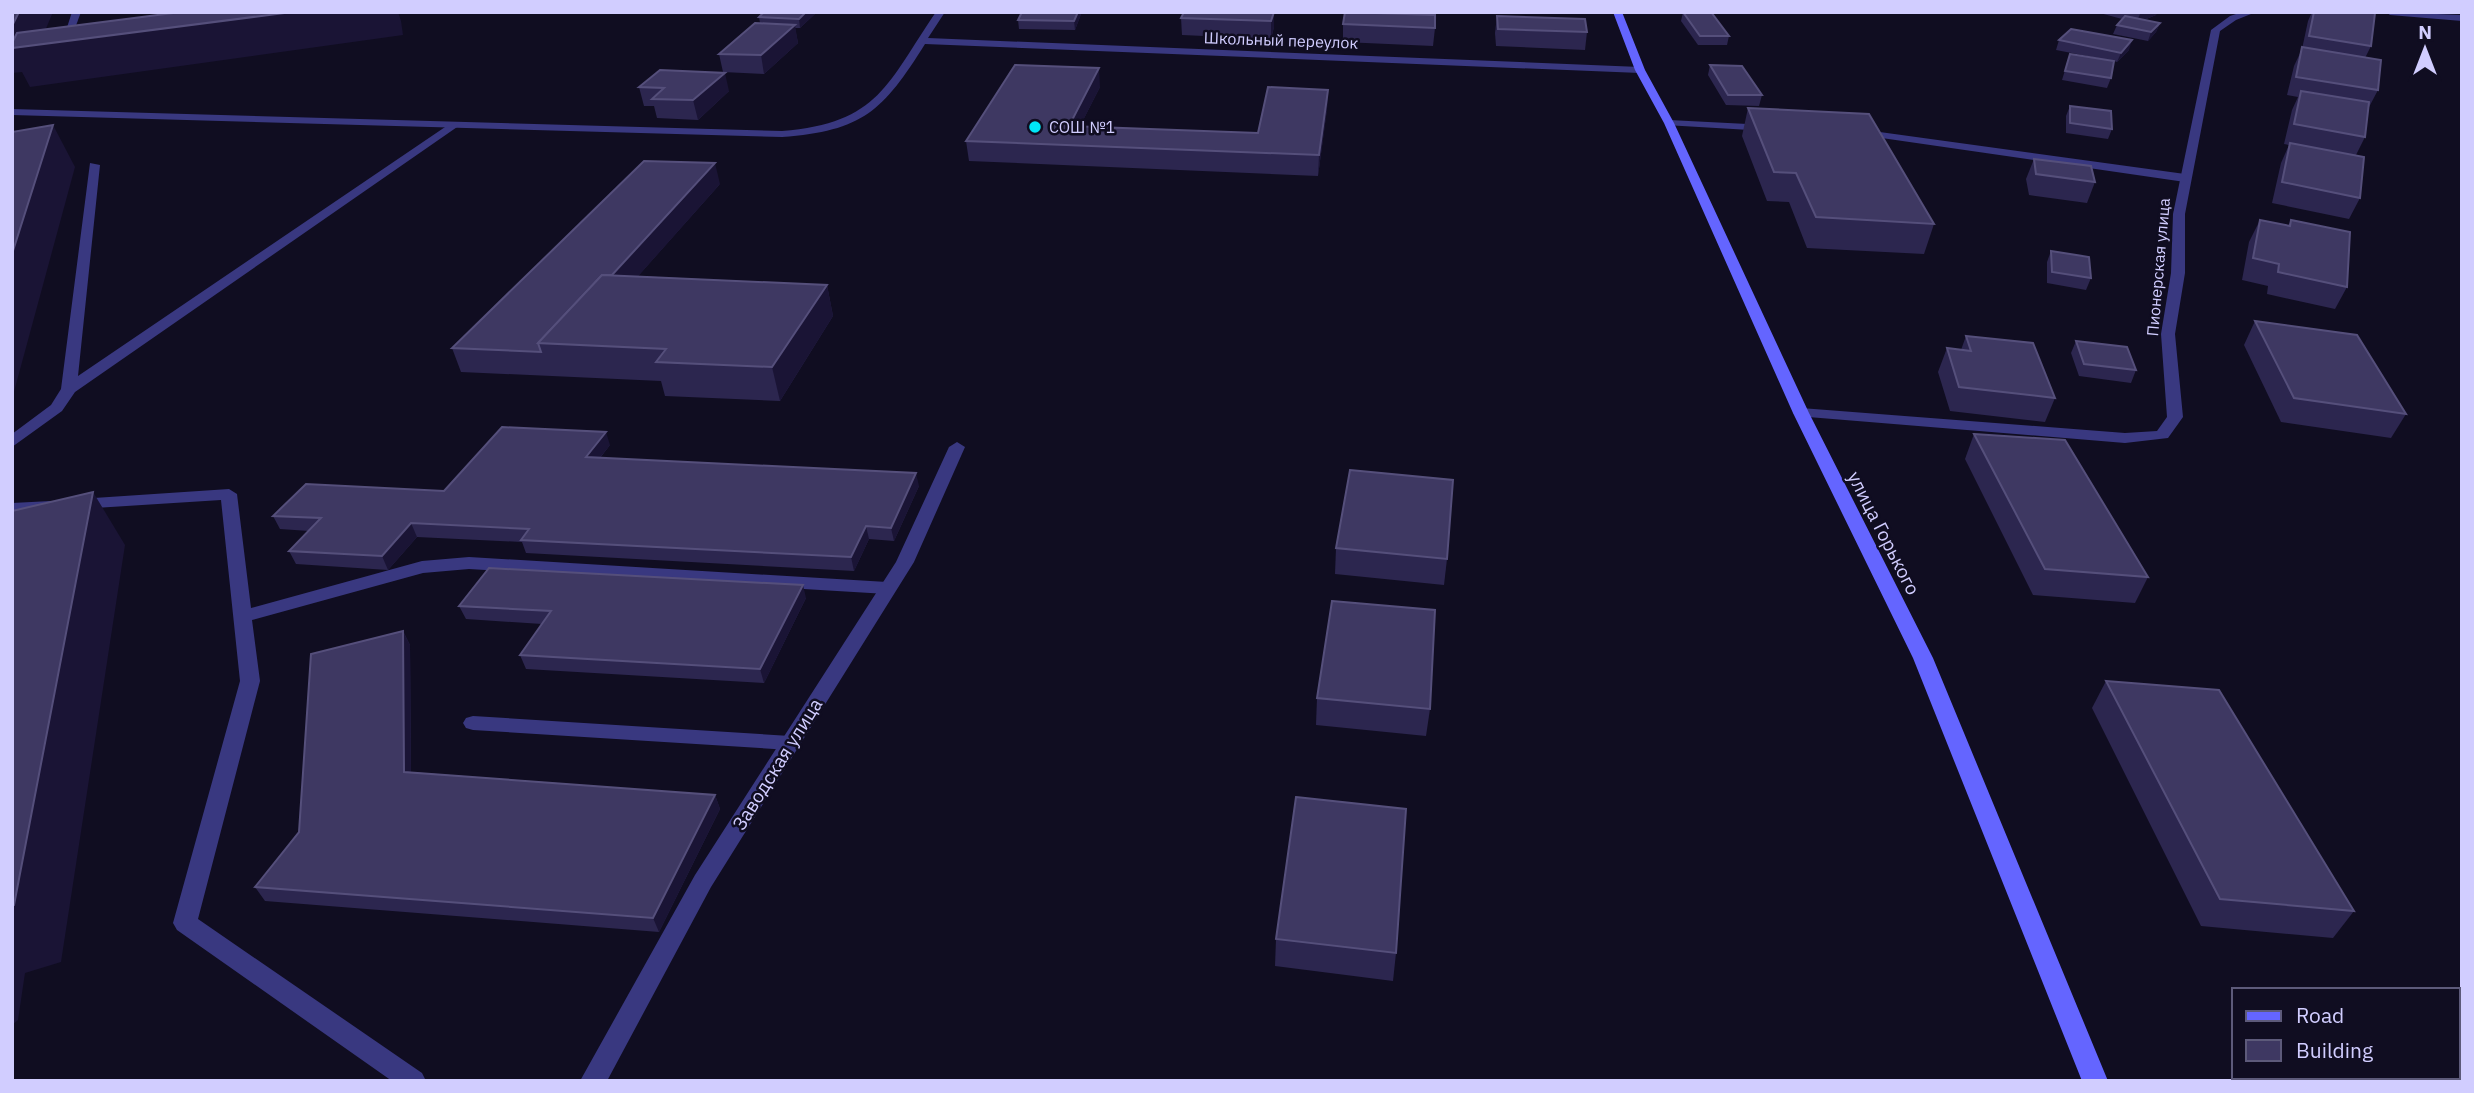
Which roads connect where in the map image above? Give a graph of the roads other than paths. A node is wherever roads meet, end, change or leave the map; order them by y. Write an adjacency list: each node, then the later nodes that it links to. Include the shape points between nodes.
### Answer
1 (77, 12): 8 (street, via 59,59)
2 (941, 12): 7 (street)
3 (1617, 12): 9 (main road, улица Горького)
4 (2252, 12): 16 (street, Пионерская улица, via 2216,30)
5 (2390, 12): 6 (street)
6 (2462, 18)
7 (920, 41): 9 (street, Школьный переулок); 12 (street, via 878,102 838,125 782,134)
8 (72, 57)
9 (1640, 70): 11 (main road, улица Горького)
10 (12, 112): 12 (street)
11 (1669, 123): 13 (street); 18 (main road, улица Горького)
12 (455, 125): 17 (street)
13 (1776, 128)
14 (1843, 131): 16 (street)
15 (94, 165): 17 (street)
16 (2185, 178): 18 (street, Пионерская улица, via 2168,334 2175,417 2162,435 2125,438)
17 (69, 389): 19 (street, via 57,408)
18 (1801, 413): 28 (main road, улица Горького, via 1923,658)
19 (12, 442)
20 (957, 447): 22 (street, Заводская улица, via 905,562)
21 (12, 508): 23 (street, via 229,494)
22 (887, 588): 23 (street, via 469,563 422,567); 25 (street, Заводская улица)
23 (243, 616): 26 (street, via 250,681 185,923)
24 (473, 723): 25 (street)
25 (790, 743): 27 (street, Заводская улица, via 703,881)
26 (412, 1081)
27 (593, 1081)
28 (2095, 1081)

